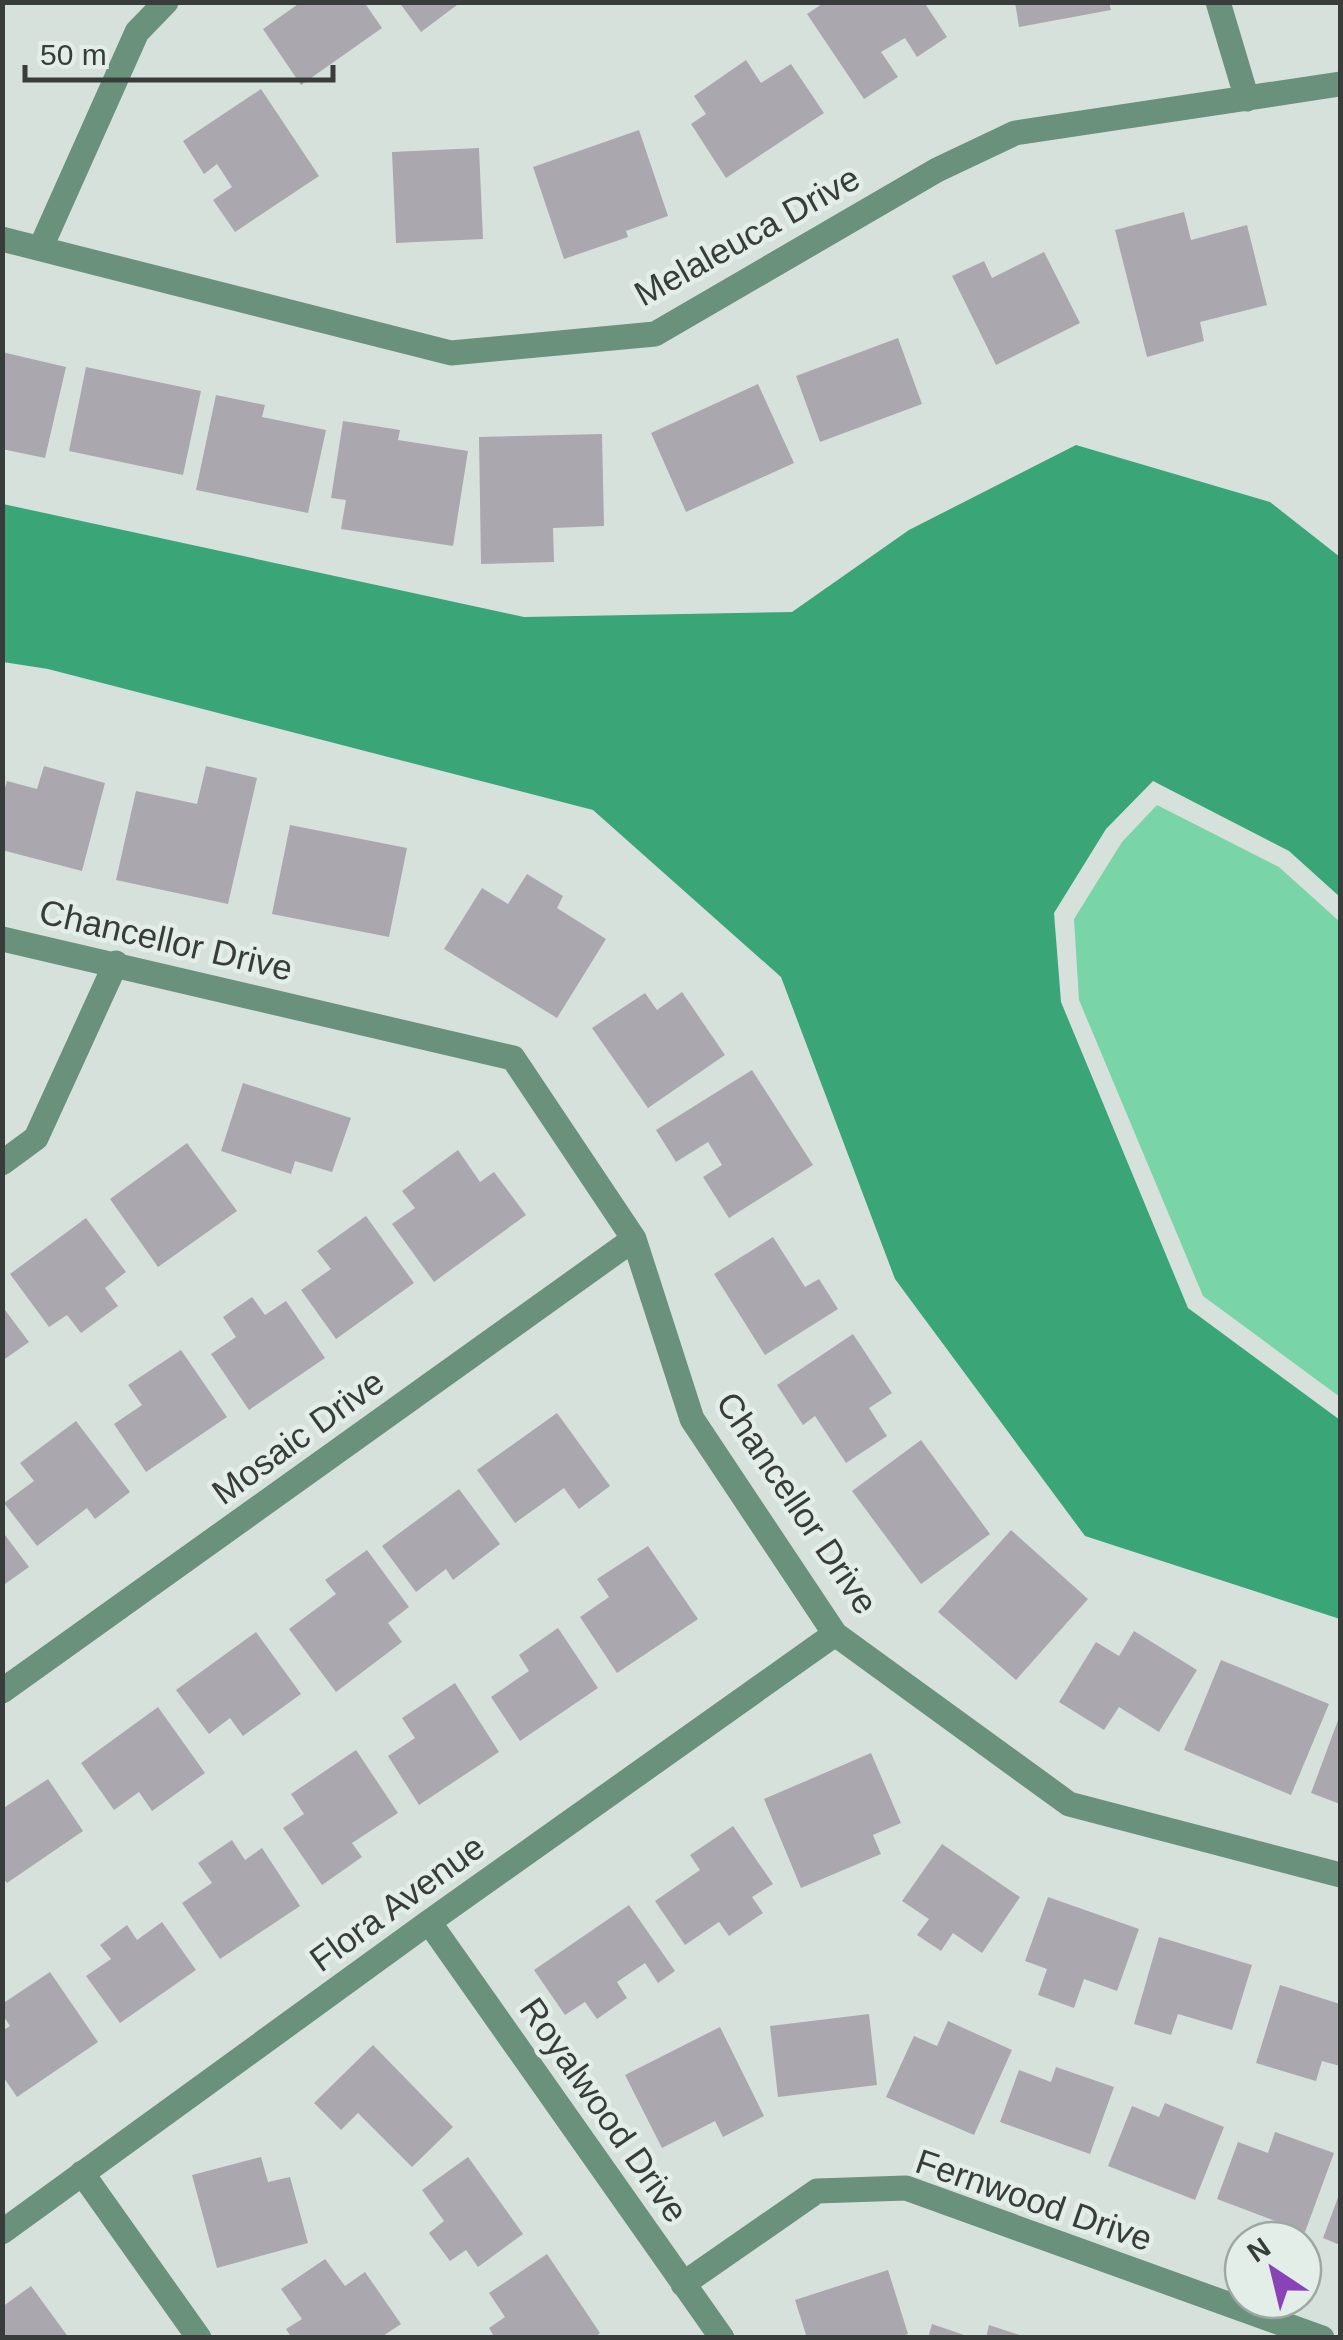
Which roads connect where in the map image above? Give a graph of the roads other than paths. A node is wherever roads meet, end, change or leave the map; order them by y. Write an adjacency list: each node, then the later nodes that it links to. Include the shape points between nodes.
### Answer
1 (166, 2): 6 (street, via 137,32)
2 (1218, 2): 4 (street)
3 (1340, 84): 4 (street, Melaleuca Drive)
4 (1247, 100): 6 (street, Melaleuca Drive, via 1015,134 937,170 655,334 451,353)
5 (2, 239): 6 (street, Melaleuca Drive)
6 (41, 247)
7 (2, 939): 8 (street, Chancellor Drive)
8 (116, 963): 9 (street, via 36,1138); 10 (street, Chancellor Drive, via 513,1058)
9 (2, 1162)
10 (634, 1239): 11 (street, Chancellor Drive, via 692,1419); 12 (street, Mosaic Drive)
11 (835, 1634): 13 (street, Chancellor Drive, via 1069,1804); 14 (street, Flora Avenue)
12 (2, 1691)
13 (1340, 1875)
14 (429, 1922): 15 (street, Flora Avenue); 17 (street, Royalwood Drive)
15 (82, 2173): 16 (street, Flora Avenue); 18 (street)
16 (2, 2232)
17 (683, 2284): 19 (street, Royalwood Drive); 20 (street, Fernwood Drive, via 817,2190 906,2188)
18 (199, 2338)
19 (722, 2338)
20 (1322, 2338)

